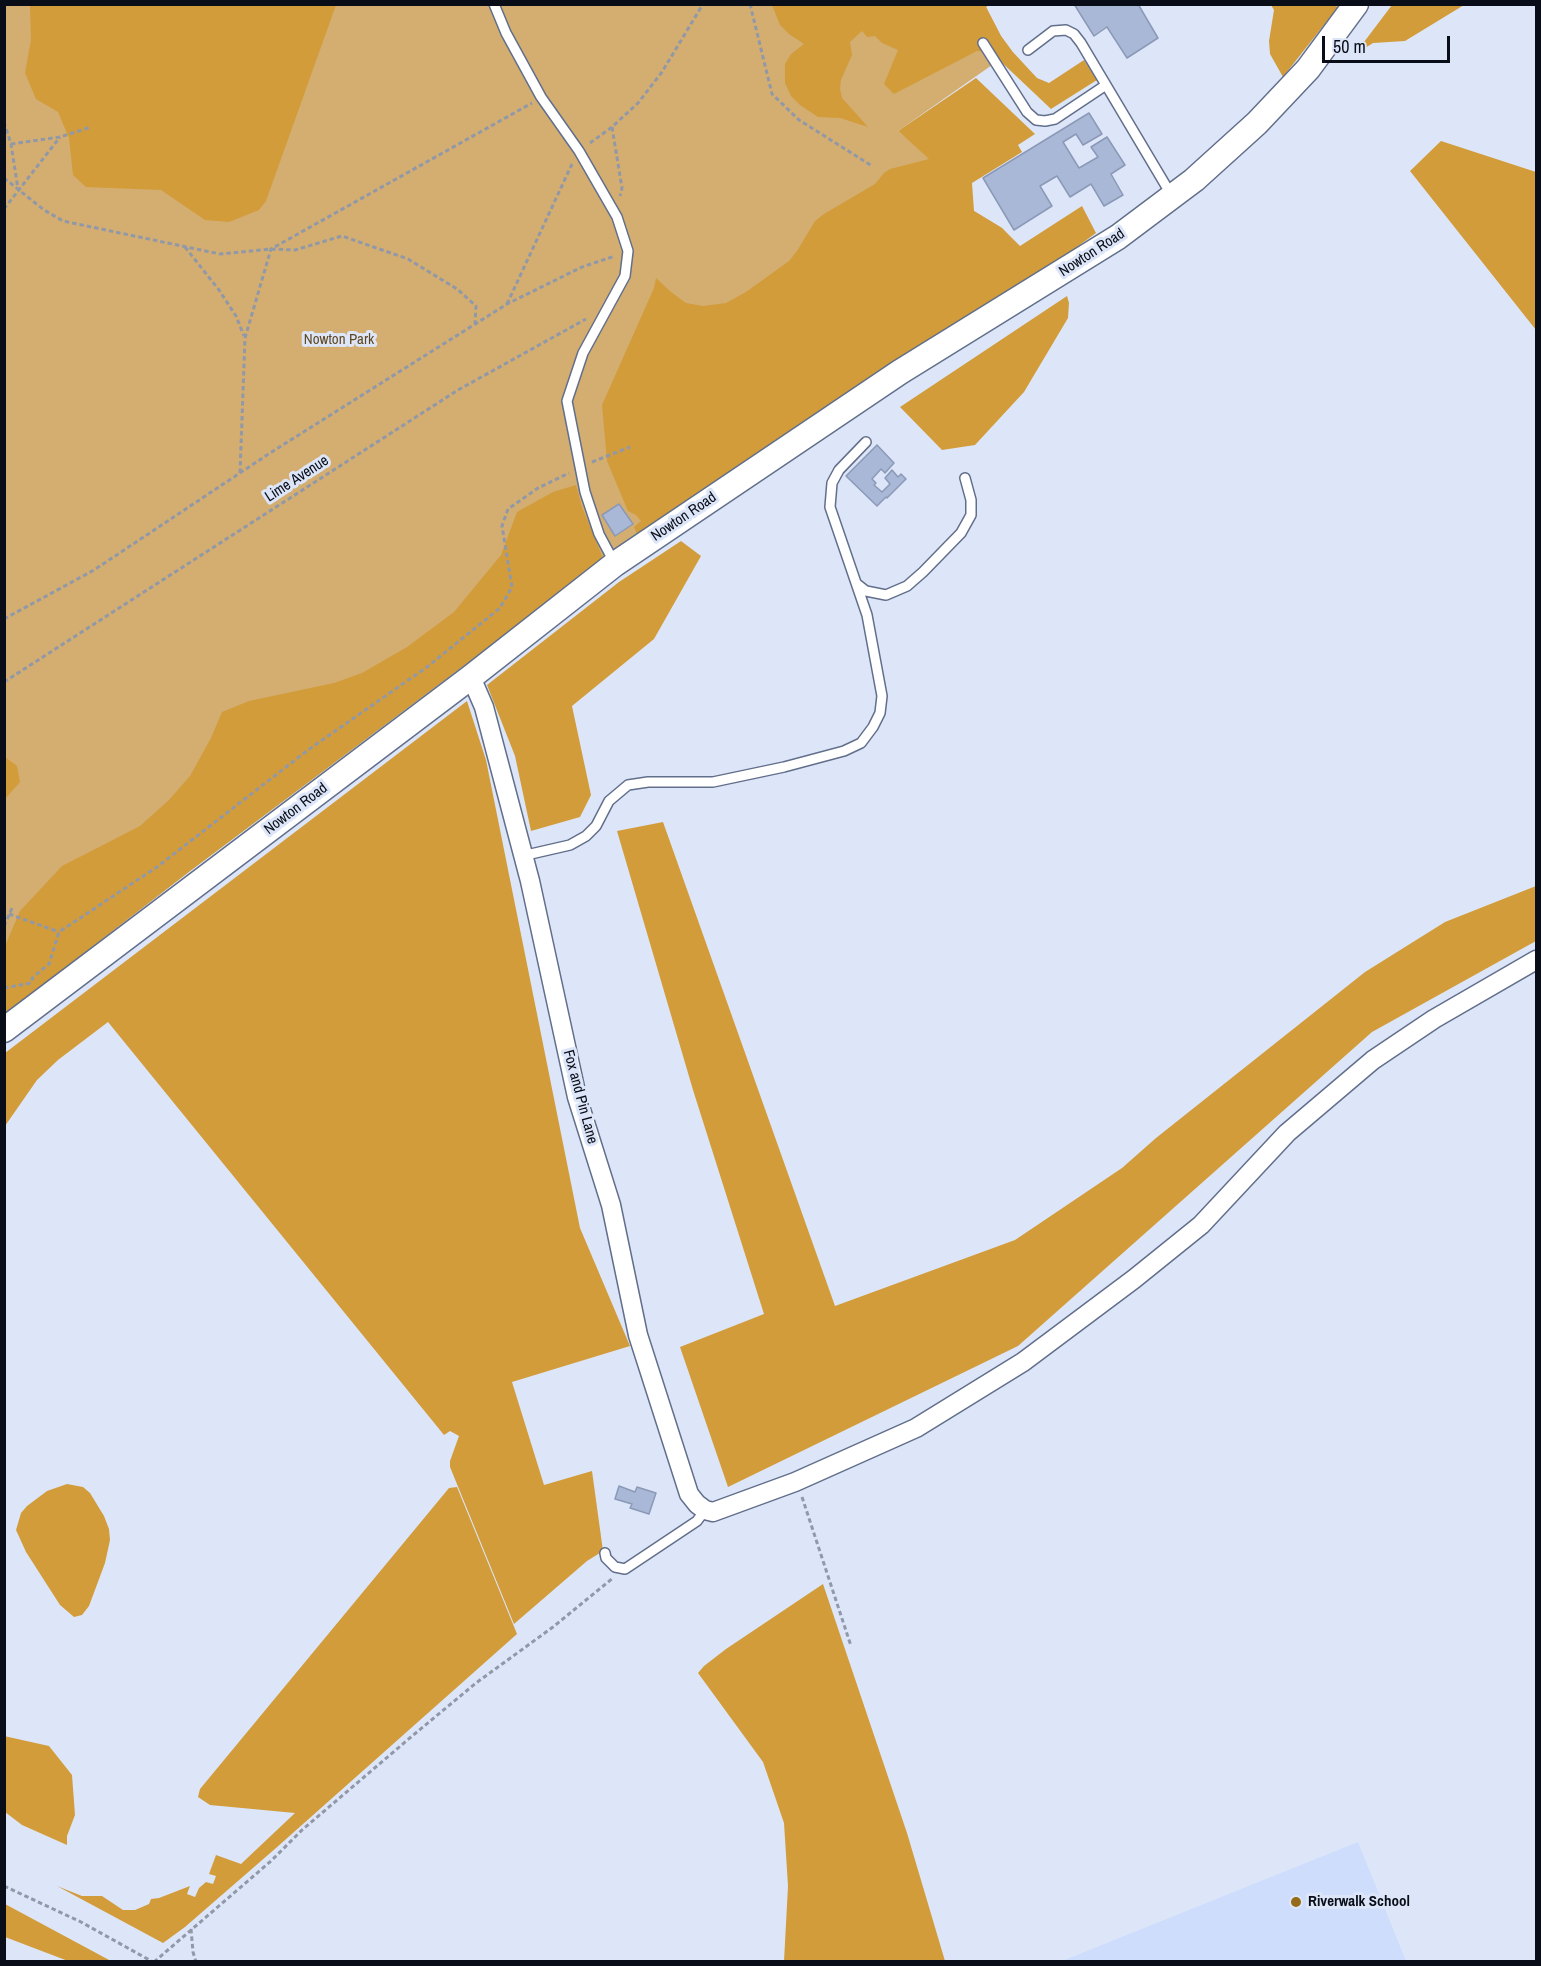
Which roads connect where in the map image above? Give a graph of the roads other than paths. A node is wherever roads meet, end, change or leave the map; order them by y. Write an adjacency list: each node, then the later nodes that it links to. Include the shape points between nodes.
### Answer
1 (494, 4): 9 (lane, via 541,97 579,151 617,217 628,251 625,276 583,353 567,401 585,492 599,534)
2 (1356, 4): 6 (street, Nowton Road, via 1308,69 1194,180)
3 (983, 43): 5 (lane, via 1036,120 1055,118)
4 (1028, 50): 5 (lane, via 1053,31 1066,30 1081,43)
5 (1106, 85): 6 (lane)
6 (1172, 196): 9 (street, Nowton Road, via 1118,237 900,372)
7 (866, 442): 10 (lane, via 839,470 832,483 830,507)
8 (965, 478): 11 (lane, via 971,515 961,533 907,586)
9 (615, 564): 13 (street, Nowton Road)
10 (857, 584): 11 (lane, via 866,591); 12 (lane)
11 (886, 595): 12 (lane, via 870,606)
12 (867, 615): 14 (lane, via 882,696 880,713 861,743 784,767 713,782 628,785 609,801 586,836 570,845)
13 (471, 677): 14 (street, Fox and Pin Lane, via 484,707); 16 (street, Nowton Road)
14 (522, 856): 17 (street, Fox and Pin Lane, via 578,1097 611,1205 638,1335 689,1494)
15 (1536, 960): 17 (street, via 1434,1019 1373,1060 1287,1133 1201,1225 1023,1362 916,1428 789,1485 713,1512)
16 (4, 1030)
17 (705, 1510): 18 (lane, via 697,1521 625,1569 615,1567)
18 (605, 1552)

